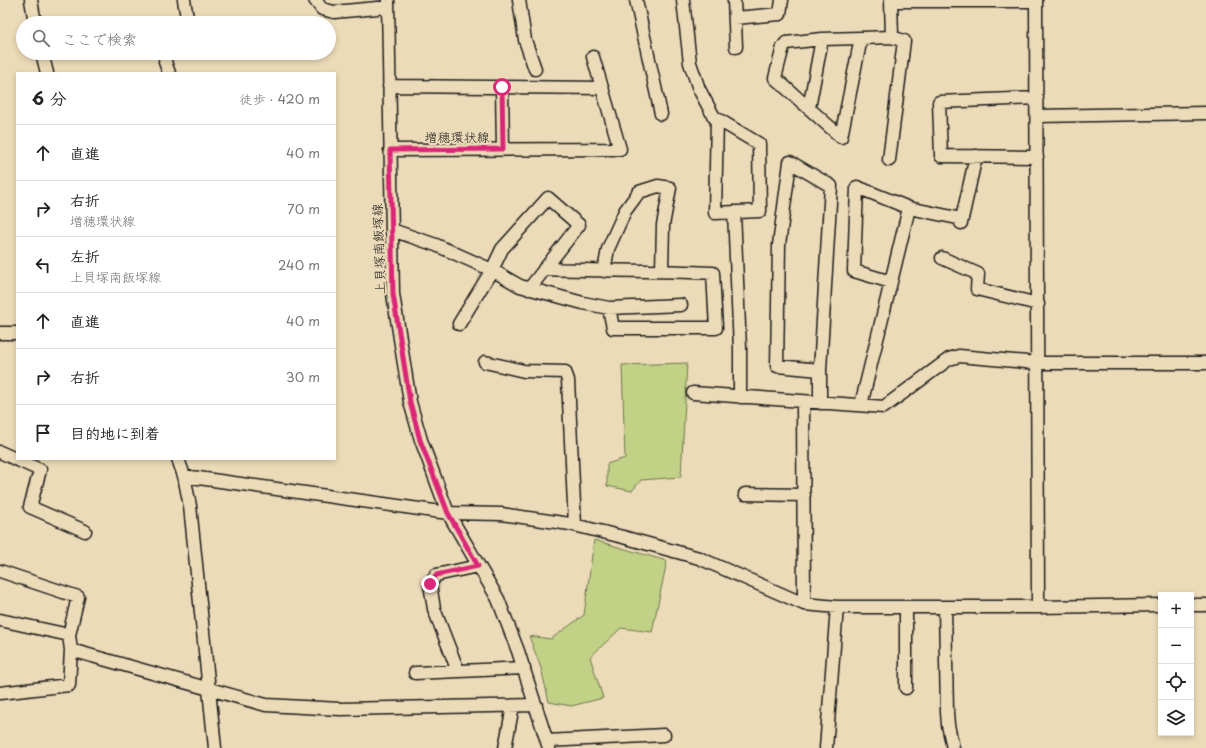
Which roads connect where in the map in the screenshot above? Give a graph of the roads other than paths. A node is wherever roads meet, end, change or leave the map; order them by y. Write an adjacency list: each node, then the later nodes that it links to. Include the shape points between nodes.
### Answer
1 (31, 0): 12 (street)
2 (184, 0): 13 (street)
3 (315, 0): 11 (street, via 322,9 334,12)
4 (519, 0): 22 (street, via 525,40)
5 (636, 0): 31 (street)
6 (682, 0): 33 (street, via 690,64 699,88 714,118)
7 (734, 0): 14 (street)
8 (782, 0): 14 (street, via 780,14)
9 (891, 0): 10 (street); 15 (street)
10 (1036, 0): 28 (street)
11 (388, 4): 25 (street, 上貝塚南飯塚線)
12 (34, 16)
13 (187, 16)
14 (735, 18): 18 (street)
15 (892, 37): 16 (street); 38 (street, via 904,41)
16 (861, 38): 17 (street); 29 (street, via 841,137)
17 (822, 40): 29 (street); 29 (street, via 786,43 775,78)
18 (736, 47)
19 (593, 57): 27 (street)
20 (44, 60): 23 (street)
21 (165, 60): 24 (street)
22 (535, 69)
23 (47, 72)
24 (169, 72)
25 (389, 86): 26 (street); 35 (street, 上貝塚南飯塚線)
26 (502, 87): 27 (street); 34 (street)
27 (602, 88): 34 (street, 増穂環状線, via 620,149)
28 (1037, 98): 32 (street); 36 (street, via 939,102 941,156)
29 (809, 108)
30 (1206, 113): 32 (street)
31 (660, 114)
32 (1037, 116): 37 (street)
33 (717, 119): 40 (street, via 715,213); 40 (street, via 760,144 760,211)
34 (503, 149): 35 (street, 増穂環状線)
35 (390, 150): 41 (street, 上貝塚南飯塚線)
36 (976, 156): 37 (street); 39 (street, via 962,221)
37 (1037, 157): 49 (street)
38 (889, 160)
39 (909, 208): 47 (street); 47 (street, via 857,186 854,271)
40 (734, 212): 60 (street)
41 (392, 230): 44 (street, via 436,245); 71 (street, 上貝塚南飯塚線, via 393,294 410,402 420,440)
42 (942, 258): 49 (street, via 978,274 977,290)
43 (544, 269): 44 (street, via 579,225 548,198 502,249); 46 (street); 48 (street)
44 (492, 270): 48 (street); 52 (street)
45 (662, 270): 46 (street); 46 (street, via 663,225 670,188 658,186 639,192 625,211 608,250); 51 (street, via 713,273 716,328 612,328)
46 (604, 271)
47 (891, 282): 63 (street)
48 (529, 289): 51 (street)
49 (1038, 304): 57 (street)
50 (682, 305): 51 (street)
51 (609, 308)
52 (458, 324)
53 (0, 333): 54 (street)
54 (16, 333)
55 (485, 362): 72 (street, via 524,371 565,372 568,380)
56 (1206, 363): 57 (street)
57 (1038, 364): 63 (street, via 960,356 949,359 884,407); 83 (street)
58 (820, 370): 58 (street, via 777,366 779,245 790,162 831,186); 62 (street)
59 (693, 393): 60 (street)
60 (740, 397): 61 (street)
61 (803, 402): 62 (street); 70 (street)
62 (820, 402): 63 (street)
63 (861, 405)
64 (0, 452): 65 (street)
65 (16, 459)
66 (18, 460): 73 (street, via 40,470 30,507)
67 (178, 460): 68 (street)
68 (184, 476): 71 (street); 91 (street, via 190,506)
69 (746, 494): 70 (street)
70 (804, 495): 76 (street)
71 (448, 513): 72 (street, via 501,514); 74 (street, 上貝塚南飯塚線)
72 (575, 525): 76 (street, via 699,558)
73 (85, 531)
74 (478, 566): 87 (street, 上貝塚南飯塚線, via 498,599); 88 (street, via 436,575 430,584 434,609)
75 (0, 571): 85 (street, via 78,597)
76 (804, 604): 80 (street)
77 (1158, 605): 83 (street)
78 (1194, 605): 79 (street)
79 (1206, 605)
80 (837, 607): 81 (street); 99 (street)
81 (906, 607): 82 (street); 90 (street)
82 (944, 607): 83 (street); 100 (street, via 947,712)
83 (1038, 607)
84 (0, 620): 85 (street)
85 (69, 635): 86 (street)
86 (72, 650): 91 (street); 92 (street, via 69,685)
87 (524, 668): 88 (street); 93 (street, 上貝塚南飯塚線)
88 (458, 671): 89 (street)
89 (415, 673)
90 (906, 688)
91 (209, 689): 94 (street, via 266,705 340,709); 97 (street)
92 (0, 694)
93 (536, 705): 94 (street); 96 (street, 上貝塚南飯塚線)
94 (513, 706): 98 (street)
95 (664, 735): 96 (street)
96 (548, 745)
97 (215, 748)
98 (505, 748)
99 (826, 748)
100 (953, 748)

